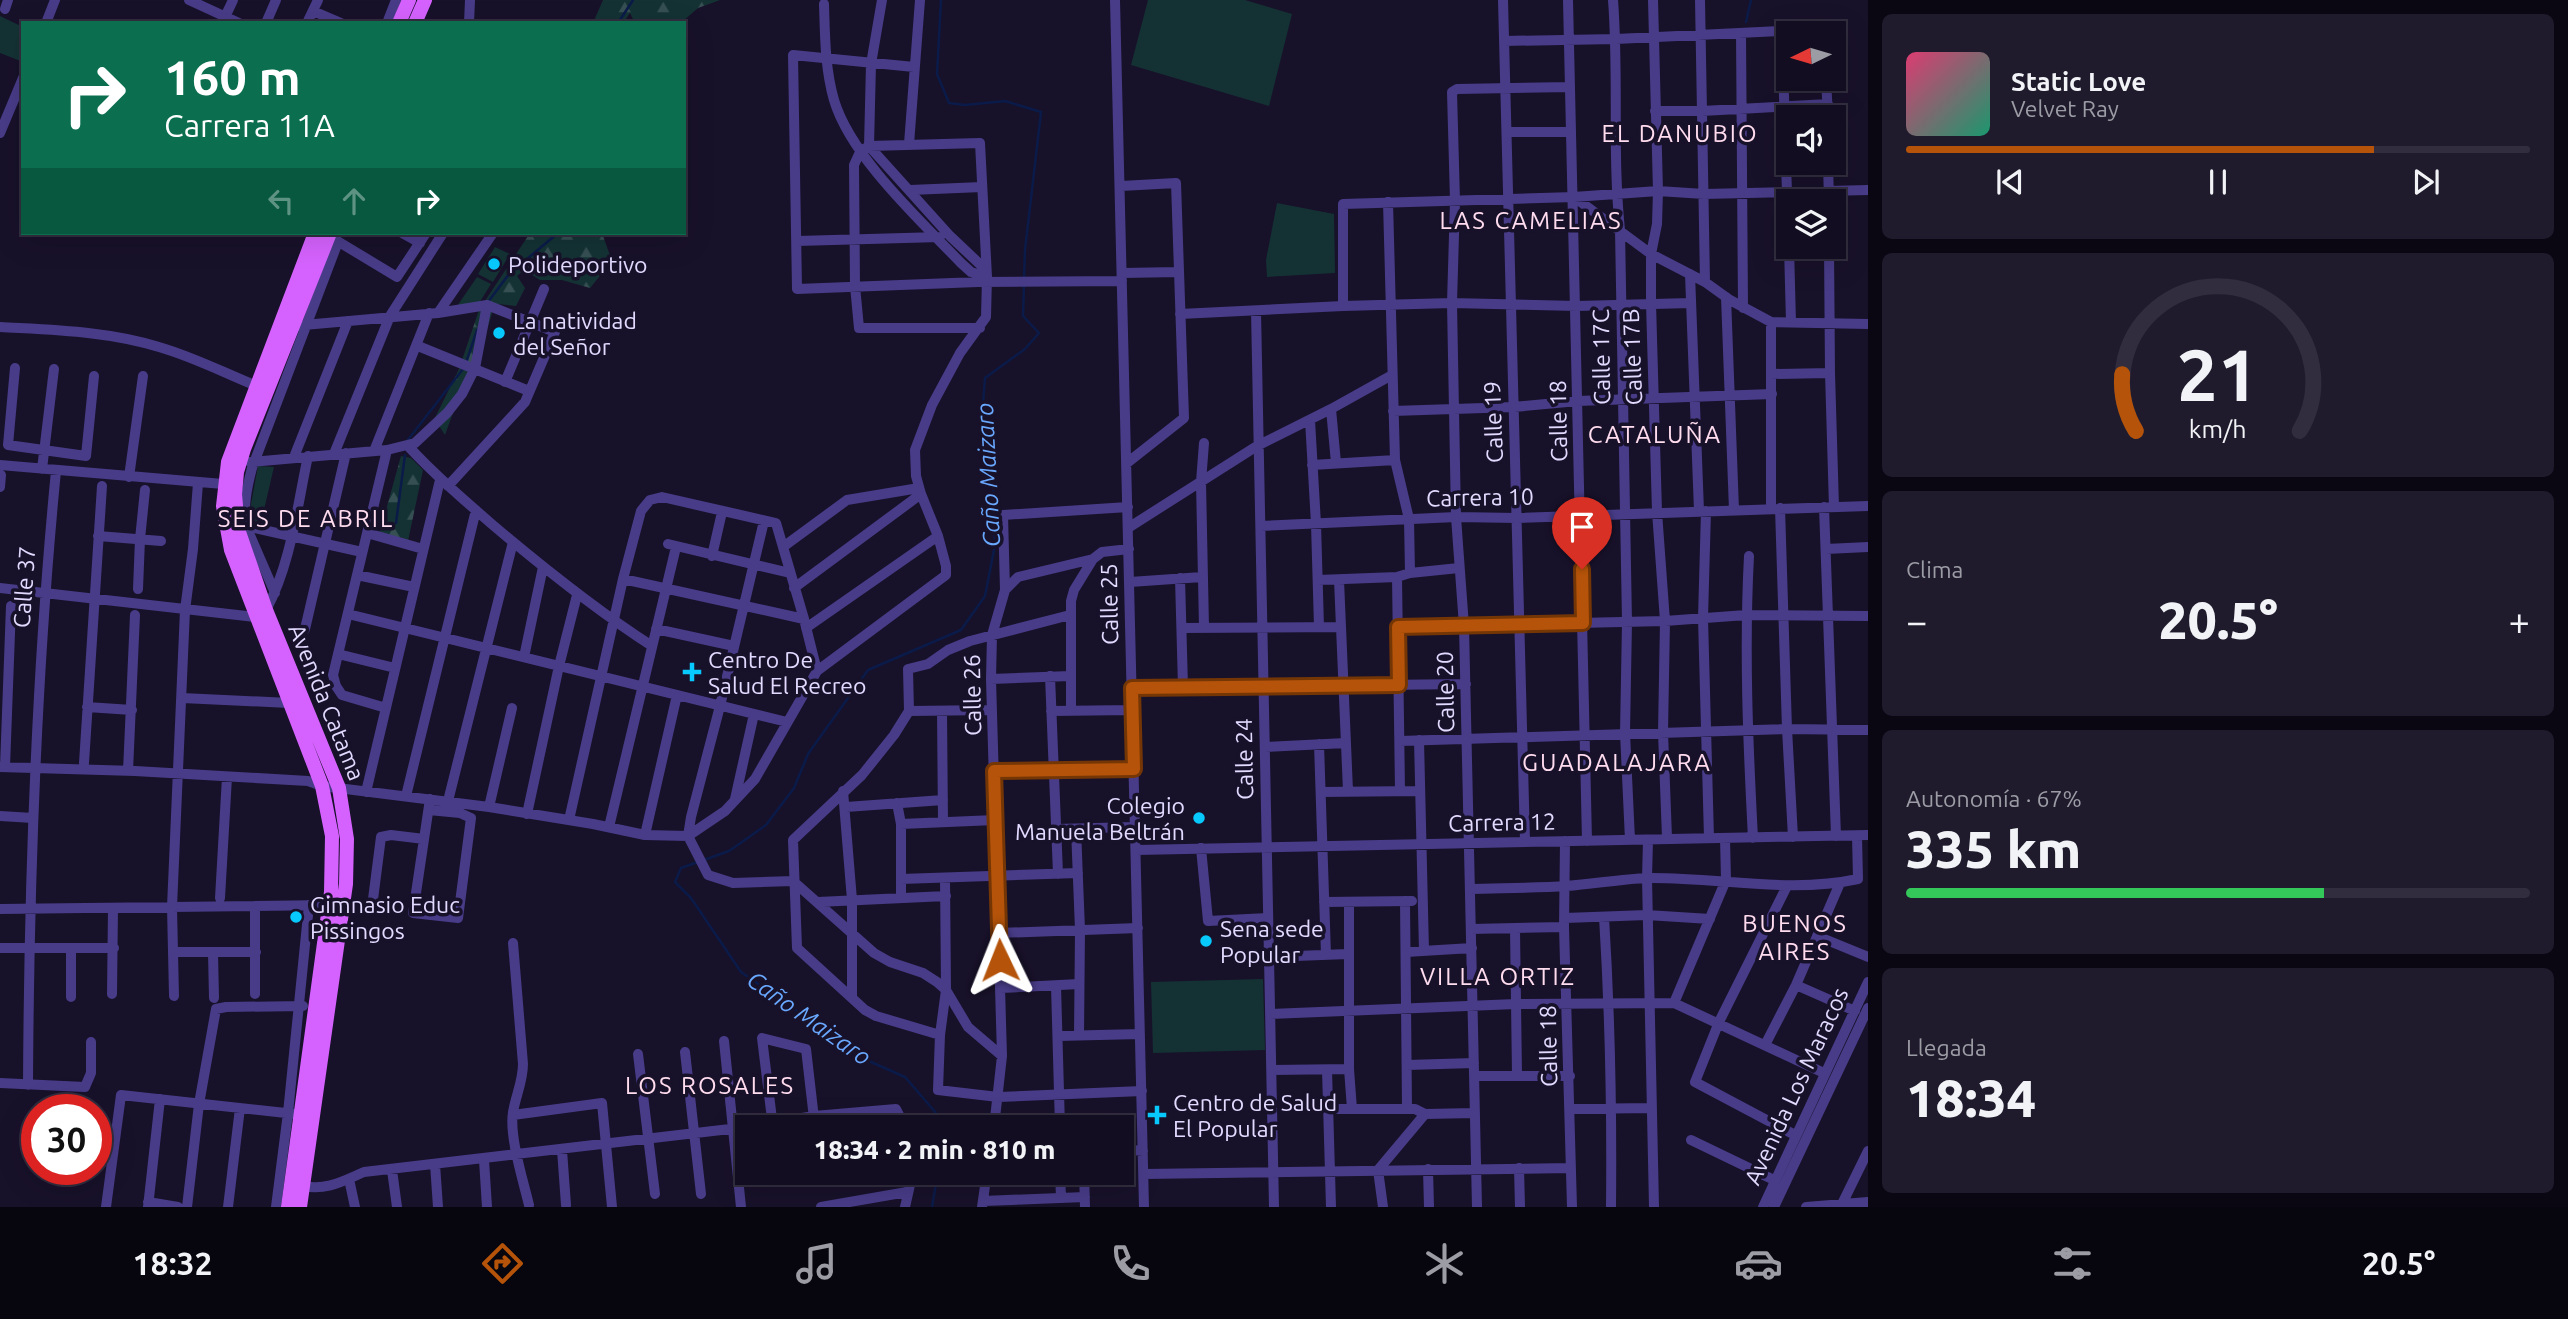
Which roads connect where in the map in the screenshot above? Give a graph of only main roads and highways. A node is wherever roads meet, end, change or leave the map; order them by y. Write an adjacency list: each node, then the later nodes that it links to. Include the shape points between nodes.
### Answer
1 (425, 0): 4 (main road)
2 (397, 1): 3 (main road)
3 (399, 21)
4 (416, 21)
5 (328, 236): 6 (main road, Avenida Catama); 6 (main road, Avenida Catama, via 299,326)
6 (262, 388): 7 (main road, Avenida Catama, via 234,494 237,529); 7 (main road, Avenida Catama, via 231,452 223,484 227,539)
7 (260, 613): 8 (main road, Avenida Catama, via 322,786 333,850 316,1005 294,1114); 9 (main road, Avenida Catama, via 339,788 347,839 346,877)
8 (289, 1207)
9 (300, 1207)

